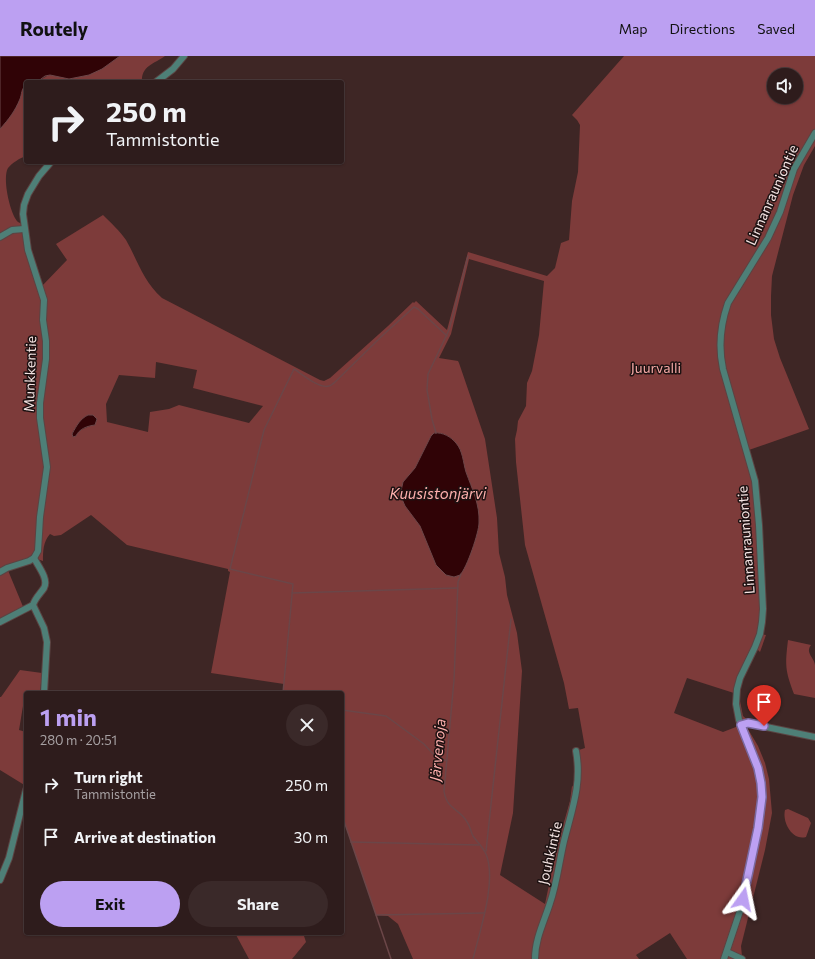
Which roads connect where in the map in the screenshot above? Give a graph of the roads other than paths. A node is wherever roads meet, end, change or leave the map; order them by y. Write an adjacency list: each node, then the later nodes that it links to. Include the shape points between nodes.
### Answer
1 (184, 56): 2 (street)
2 (159, 80)
3 (815, 133): 12 (street, Linnanrauniontie, via 794,170 768,238 728,304 720,335 720,356 754,481 760,524 763,610 756,647 737,689 736,708)
4 (49, 164): 5 (street, Munkkentie, via 39,176 26,200 23,214)
5 (24, 229): 6 (street, via 12,230); 7 (street, Munkkentie, via 44,300 46,351 40,403 47,467 38,551)
6 (0, 237)
7 (34, 558): 8 (street); 9 (street, via 43,574 45,585)
8 (0, 572)
9 (33, 605): 10 (street); 11 (street, via 44,628 47,642)
10 (0, 622)
11 (44, 691)
12 (741, 725): 13 (street, via 752,724); 17 (street, Linnanrauniontie, via 758,768 762,797 745,890)
13 (815, 737)
14 (576, 751): 18 (street, Jouhkintie, via 576,796 556,885 538,934)
15 (24, 798): 16 (street, via 9,858)
16 (0, 880)
17 (727, 952): 19 (street, Linnanrauniontie); 20 (street)
18 (535, 959)
19 (724, 959)
20 (742, 959)

